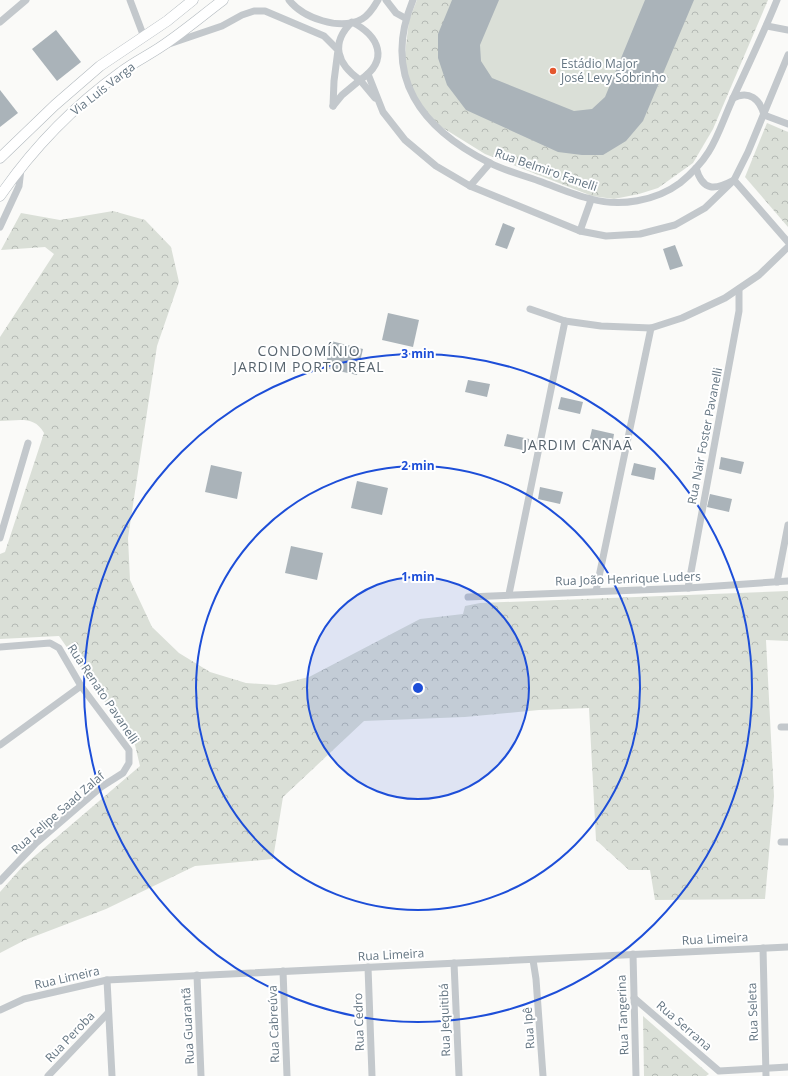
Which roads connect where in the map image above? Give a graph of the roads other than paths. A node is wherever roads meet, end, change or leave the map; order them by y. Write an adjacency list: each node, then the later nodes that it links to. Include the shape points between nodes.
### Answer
1 (26, 0): 11 (street)
2 (130, 0): 15 (street)
3 (193, 0): 15 (main road, Via Luís Varga)
4 (223, 0): 16 (main road, Via Luís Varga)
5 (289, 0): 12 (street, via 311,17 328,22)
6 (378, 0): 12 (street, via 372,10)
7 (386, 0): 10 (street, via 396,13)
8 (413, 0): 10 (street, Rua Belmiro Fanelli)
9 (777, 0): 13 (street, Rua Belmiro Fanelli)
10 (405, 18): 26 (street, Rua Belmiro Fanelli, via 401,62 416,102 432,123 449,138)
11 (0, 22)
12 (352, 22): 17 (street, via 340,38); 19 (street, via 372,36 378,46 375,67)
13 (767, 26): 14 (street); 21 (street, Rua Belmiro Fanelli)
14 (788, 30)
15 (144, 37): 25 (main road, Via Luís Varga, via 100,66)
16 (163, 46): 17 (street, via 222,26 242,15 265,11 324,36); 27 (main road, Via Luís Varga, via 121,71 87,99)
17 (338, 50): 20 (street, via 342,63); 20 (street, via 333,106)
18 (788, 55): 23 (street)
19 (368, 74): 20 (street); 22 (street)
20 (360, 80): 22 (street)
21 (733, 98): 23 (street, via 741,94 749,95 762,106); 28 (street, Rua Belmiro Fanelli, via 720,134)
22 (377, 100): 30 (street, via 383,112 418,153)
23 (764, 114): 24 (street); 29 (street)
24 (788, 124)
25 (0, 158)
26 (490, 163): 30 (street); 32 (street, Rua Belmiro Fanelli)
27 (21, 165): 31 (main road, Via Luís Varga); 33 (street, via 19,186)
28 (696, 168): 29 (street, via 699,178 710,187 719,188); 32 (street, Rua Belmiro Fanelli, via 679,183 662,193 639,200)
29 (734, 180): 34 (street, via 705,208 676,226 640,234 606,236); 35 (street)
30 (470, 186): 34 (street)
31 (0, 196)
32 (592, 200): 34 (street)
33 (0, 227)
34 (580, 231)
35 (788, 242)
36 (788, 247): 37 (street)
37 (739, 289): 40 (street, via 682,318); 46 (street, Rua Nair Foster Pavanelli, via 739,311)
38 (530, 309): 39 (street)
39 (565, 321): 40 (street); 48 (street)
40 (651, 328): 47 (street)
41 (28, 443): 43 (street)
42 (788, 525): 45 (street)
43 (0, 538)
44 (788, 581): 45 (street, Rua João Henrique Luders)
45 (777, 582): 46 (street, Rua João Henrique Luders)
46 (688, 588): 47 (street, Rua João Henrique Luders)
47 (596, 591): 48 (street, Rua João Henrique Luders)
48 (508, 594): 49 (street, Rua João Henrique Luders)
49 (468, 597)
50 (0, 647): 51 (street, Rua Renato Pavanelli, via 50,643 59,648)
51 (81, 686): 52 (street); 54 (street, Rua Renato Pavanelli, via 129,750)
52 (3, 740): 53 (street)
53 (0, 745)
54 (129, 763): 55 (street, Rua Felipe Saad Zalaf, via 123,772 36,843)
55 (0, 881)
56 (788, 947): 57 (street, Rua Limeira)
57 (763, 948): 58 (street, Rua Limeira); 71 (street, Rua Seleta)
58 (633, 954): 60 (street, Rua Limeira); 67 (street, Rua Tangerina)
59 (533, 960): 60 (street, Rua Limeira); 61 (street, Rua Limeira); 65 (street, Rua Ipê)
60 (542, 960): 65 (street, Rua Ipê)
61 (454, 963): 62 (street, Rua Limeira); 78 (street, Rua Jequitibá)
62 (368, 967): 63 (street, Rua Limeira); 77 (street, Rua Cedro)
63 (283, 971): 64 (street, Rua Limeira); 76 (street, Rua Cabreúva)
64 (197, 976): 66 (street, Rua Limeira); 75 (street, Rua Guarantã)
65 (536, 979): 79 (street, Rua Ipê)
66 (106, 980): 68 (street, Rua Limeira, via 24,999); 69 (street)
67 (634, 998): 72 (street, Rua Serrana); 80 (street, Rua Tangerina)
68 (0, 1010)
69 (108, 1013): 73 (street, Rua Peroba); 74 (street)
70 (788, 1068): 71 (street, Rua Serrana)
71 (766, 1072): 72 (street, Rua Serrana)
72 (717, 1074)
73 (48, 1076)
74 (112, 1076)
75 (201, 1076)
76 (287, 1076)
77 (372, 1076)
78 (459, 1076)
79 (543, 1076)
80 (636, 1076)

